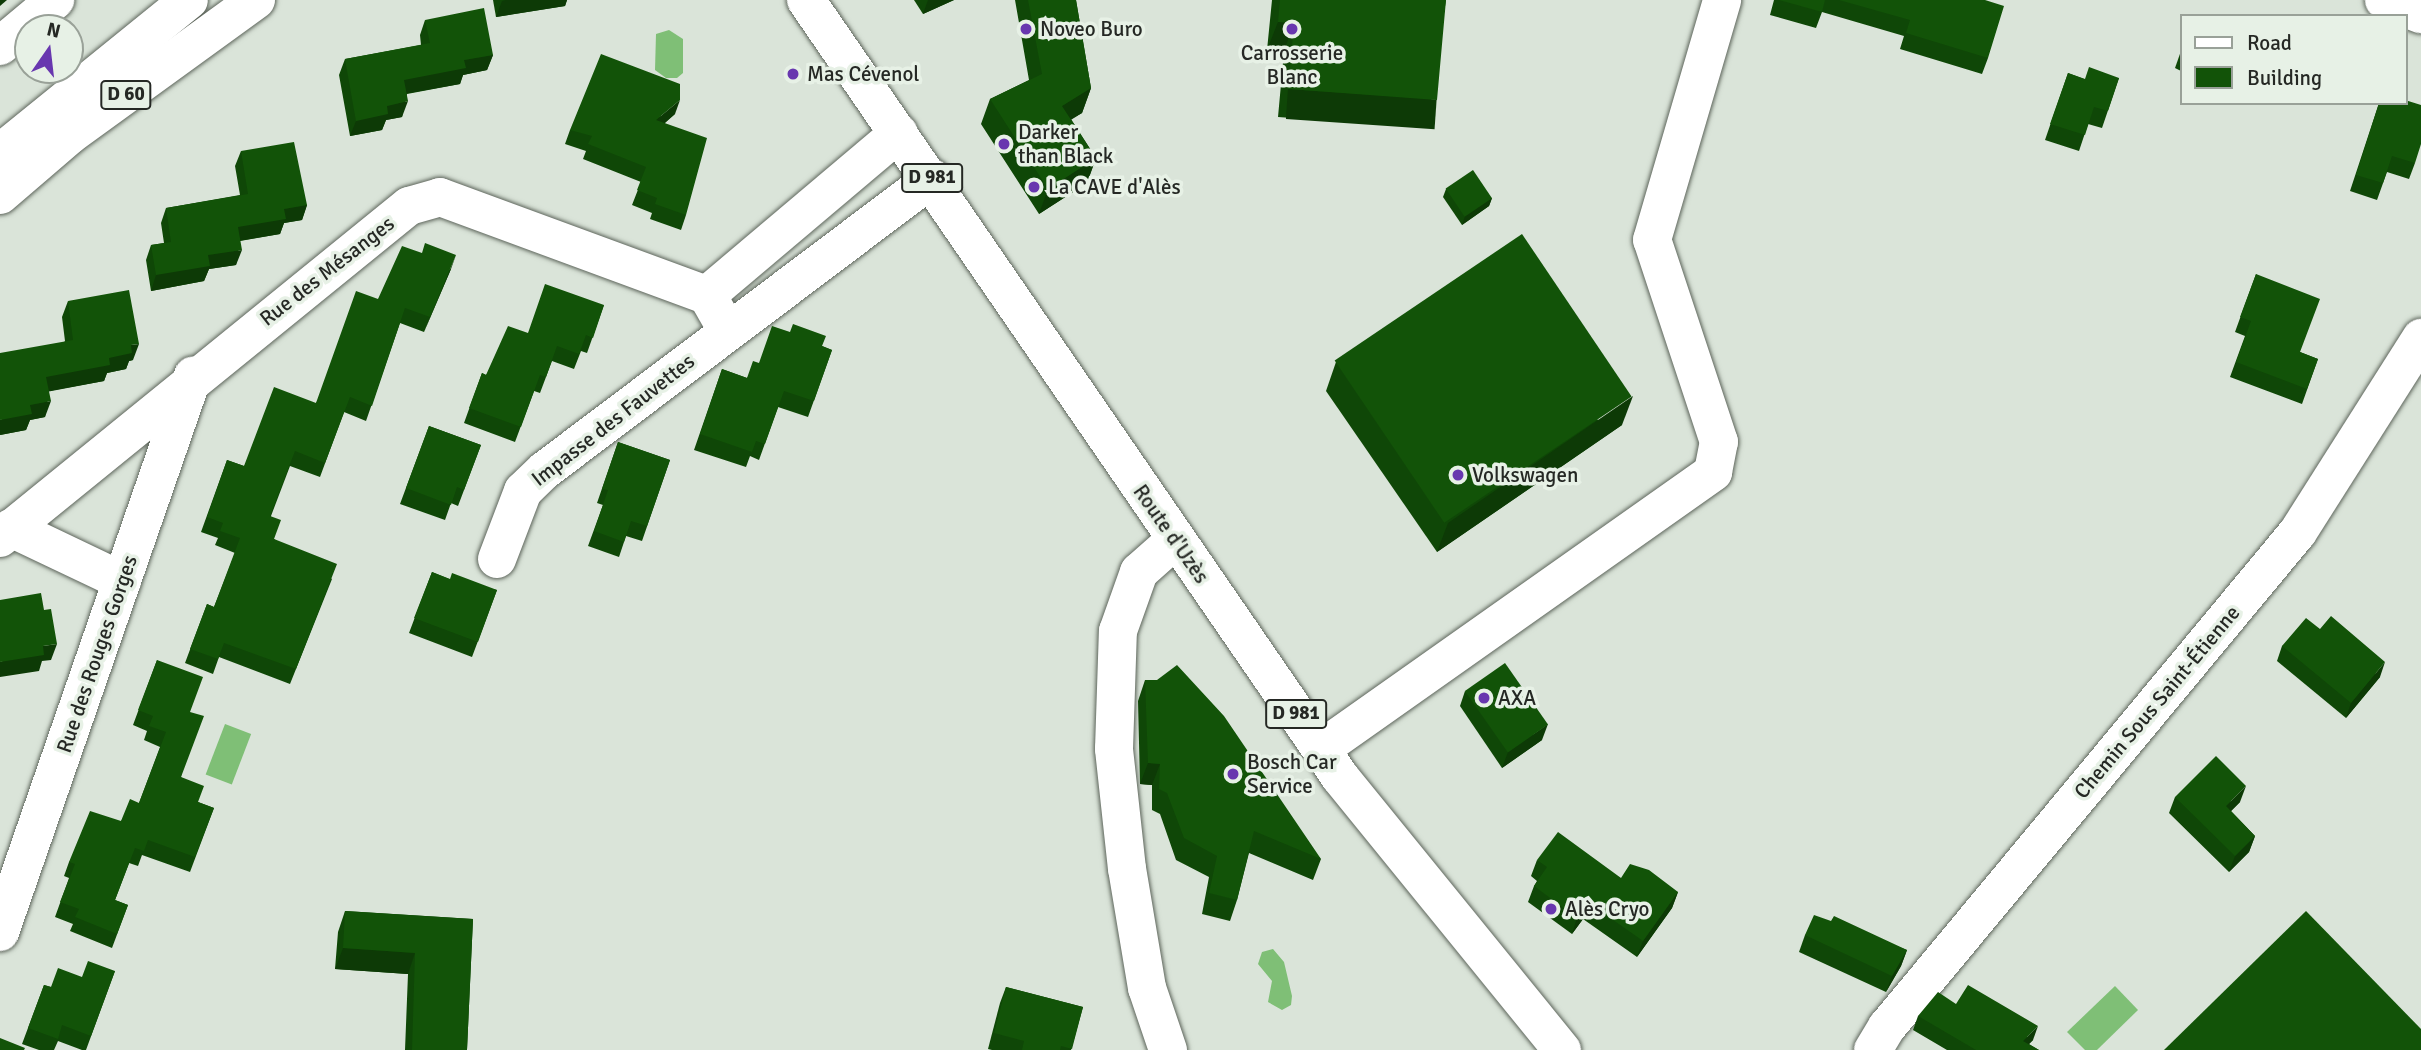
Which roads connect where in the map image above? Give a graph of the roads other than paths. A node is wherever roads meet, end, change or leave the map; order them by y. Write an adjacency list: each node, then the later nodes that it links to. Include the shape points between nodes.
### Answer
1 (55, 0): 8 (street)
2 (189, 0): 10 (street, D 60)
3 (256, 0): 12 (street, D 60, via 70,135)
4 (806, 0): 9 (street, Route d'Uzès / D 981)
5 (1722, 0): 21 (street, via 1652,240 1719,442 1713,472)
6 (2384, 0): 7 (street)
7 (2421, 15)
8 (0, 46)
9 (899, 134): 11 (street, Route d'Uzès / D 981); 13 (street)
10 (0, 153)
11 (932, 178): 14 (street); 18 (street, Route d'Uzès / D 981)
12 (0, 195)
13 (707, 295): 14 (street); 16 (street, Rue des Mésanges, via 440,197 408,206)
14 (727, 330): 19 (street, Impasse des Fauvettes, via 523,491)
15 (2421, 338): 25 (street, Chemin Sous Saint-Étienne, via 2298,532 1886,1027)
16 (194, 376): 17 (street, Rue des Mésanges); 20 (street, Rue des Rouges Gorges)
17 (6, 533): 20 (street)
18 (1175, 540): 21 (street, Route d'Uzès / D 981); 23 (street, via 1139,572 1118,631 1114,749 1126,869 1147,988)
19 (497, 559)
20 (122, 582): 22 (street, Rue des Rouges Gorges)
21 (1321, 749): 24 (street, Route d'Uzès / D 981)
22 (0, 932)
23 (1168, 1050)
24 (1562, 1050)
25 (1872, 1050)

